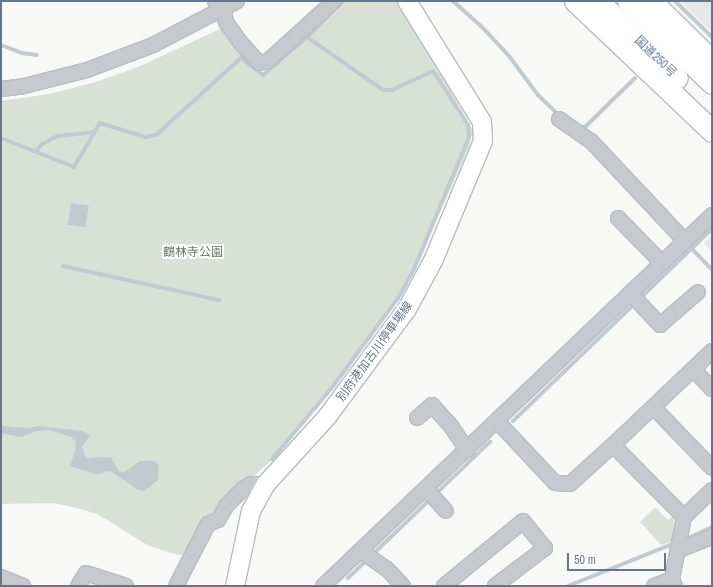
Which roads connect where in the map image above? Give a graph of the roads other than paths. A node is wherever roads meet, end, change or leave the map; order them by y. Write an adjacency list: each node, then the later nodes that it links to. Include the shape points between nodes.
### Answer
1 (237, 1): 8 (street)
2 (334, 1): 8 (street, via 268,61 259,63 226,22)
3 (407, 1): 30 (main road, 別府港加古川停車場線, via 482,122 483,141 433,261 407,310 327,417)
4 (575, 1): 14 (highway)
5 (598, 1): 12 (highway, 国道250号)
6 (628, 1): 10 (highway, 国道250号)
7 (651, 1): 9 (highway)
8 (219, 6): 11 (street, via 153,45 87,70 24,86)
9 (712, 61)
10 (712, 83)
11 (1, 89)
12 (712, 112)
13 (559, 119): 17 (street, via 591,141)
14 (712, 131)
15 (712, 215): 17 (street)
16 (618, 218): 18 (street)
17 (685, 241): 18 (street)
18 (662, 263): 20 (street)
19 (698, 292): 20 (street, via 660,325)
20 (635, 300): 26 (street)
21 (712, 351): 22 (street)
22 (694, 370): 23 (street); 24 (street)
23 (712, 389)
24 (654, 408): 27 (street); 29 (street)
25 (417, 418): 28 (street, via 432,405 451,426)
26 (497, 421): 27 (street, via 555,483 570,484); 28 (street)
27 (613, 445): 34 (street)
28 (467, 450): 32 (street)
29 (712, 468)
30 (266, 484): 43 (street, via 251,484 244,488 227,505 218,520 208,524); 44 (main road, 別府港加古川停車場線, via 251,511)
31 (712, 490): 34 (street)
32 (431, 494): 33 (street); 37 (street)
33 (446, 511)
34 (684, 517): 36 (street)
35 (712, 537): 36 (street)
36 (679, 545): 39 (street)
37 (367, 556): 45 (street); 46 (street, via 388,570)
38 (1, 577): 40 (street)
39 (673, 582): 49 (street)
40 (23, 586)
41 (78, 586): 42 (street, via 86,573)
42 (126, 586)
43 (176, 586)
44 (236, 586)
45 (323, 586)
46 (403, 586)
47 (444, 586): 48 (street, via 523,521 545,548)
48 (495, 586)
49 (654, 586)

